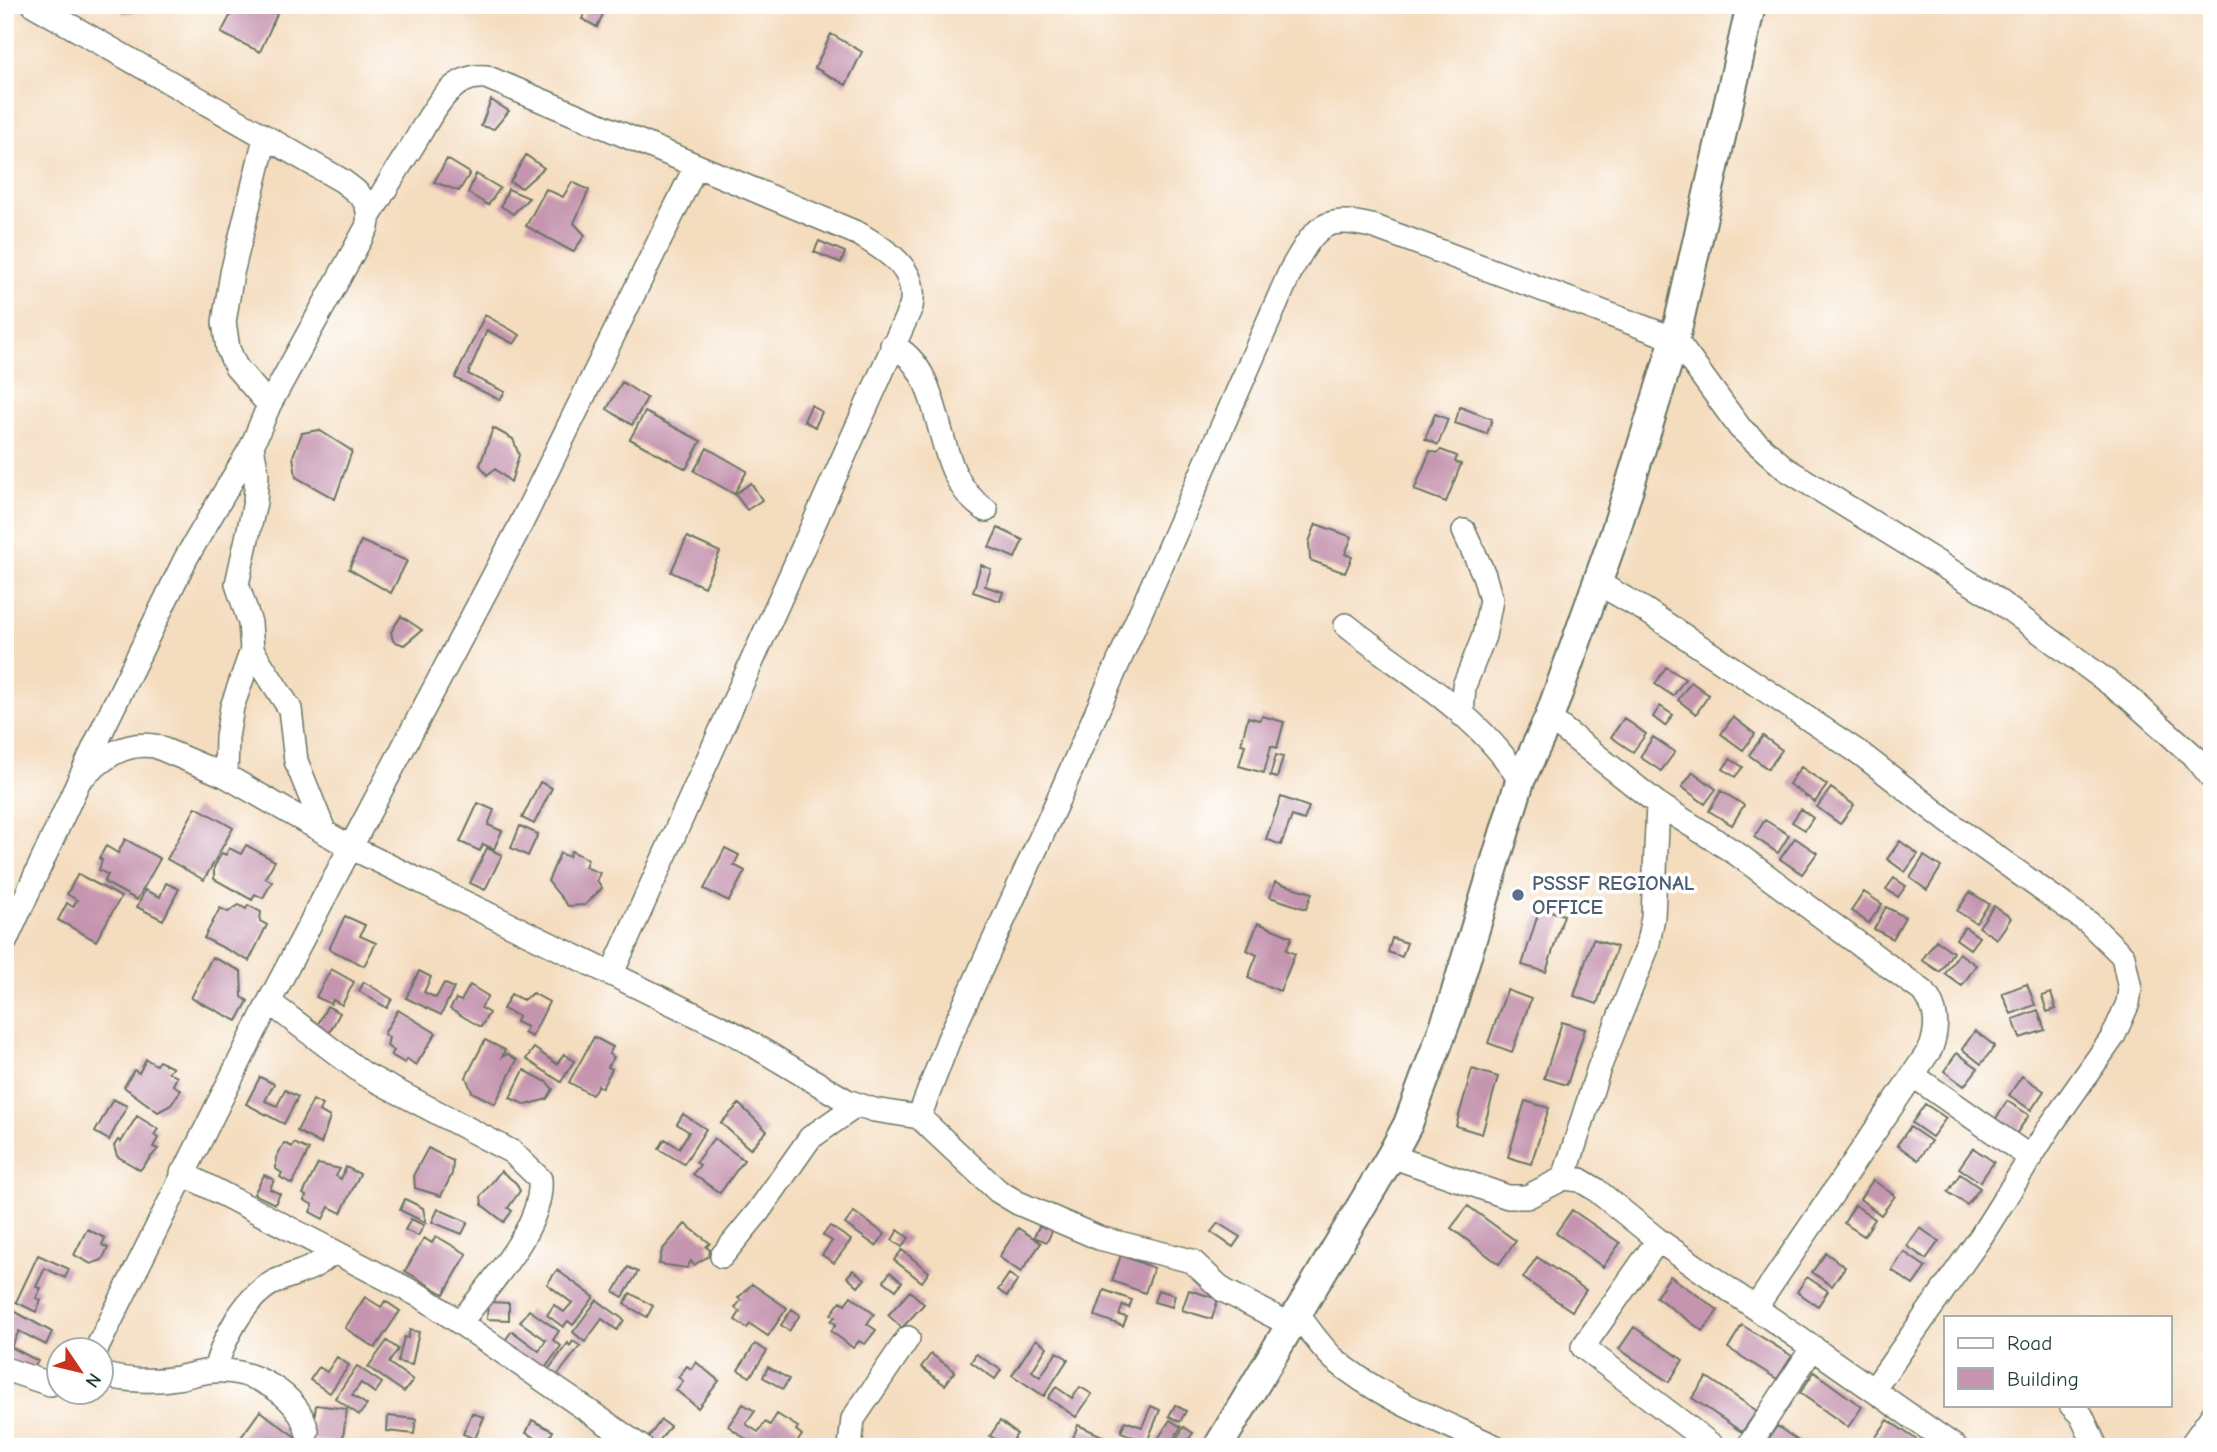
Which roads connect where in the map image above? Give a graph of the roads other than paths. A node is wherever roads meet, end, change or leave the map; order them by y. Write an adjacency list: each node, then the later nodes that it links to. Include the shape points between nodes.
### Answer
1 (34, 5): 3 (street)
2 (1751, 5): 6 (street)
3 (265, 138): 5 (street, via 341,180 366,200); 8 (street, via 224,322 236,366)
4 (695, 168): 5 (street, via 476,76 449,91 434,108); 7 (street, via 859,234 901,264 909,274 913,297); 23 (street, via 525,517)
5 (371, 213): 8 (street)
6 (1675, 339): 12 (street); 18 (street, via 1741,428 1769,456 1990,595 2128,697); 29 (street, via 1349,220 1328,222 1307,241 948,1039)
7 (892, 345): 10 (street, via 913,361 927,388 956,478 970,500); 25 (street)
8 (269, 405): 9 (street)
9 (252, 446): 14 (street, via 255,502 237,584); 19 (street, via 186,558)
10 (986, 510)
11 (1464, 531): 15 (street, via 1491,600 1464,686)
12 (1598, 583): 16 (street); 31 (street, via 1861,754 2089,923 2123,956 2130,989 2124,1016)
13 (1346, 625): 15 (street)
14 (253, 650): 17 (street, via 232,707); 22 (street, via 290,709 296,761)
15 (1462, 715): 20 (street, via 1496,745)
16 (1549, 718): 20 (street); 21 (street)
17 (226, 776): 19 (street, via 142,744 127,745); 22 (street)
18 (2212, 778)
19 (79, 780): 24 (street)
20 (1520, 781): 30 (street, via 1451,1008 1408,1125)
21 (1658, 804): 27 (street, via 1737,854 1923,992 1933,1004 1936,1033); 33 (street, via 1653,917 1647,948 1599,1068)
22 (325, 833): 23 (street)
23 (352, 848): 25 (street); 26 (street)
24 (5, 942)
25 (612, 973): 28 (street, via 765,1049)
26 (269, 1002): 32 (street); 40 (street, via 364,1074 512,1152 540,1179 542,1194 531,1222)
27 (1914, 1076): 31 (street); 37 (street)
28 (857, 1104): 29 (street); 36 (street, via 810,1138)
29 (919, 1117): 39 (street, via 998,1191 1018,1203 1099,1238 1192,1261 1223,1290)
30 (1391, 1156): 33 (street, via 1508,1197 1527,1197); 39 (street)
31 (2031, 1158): 38 (street)
32 (182, 1173): 35 (street); 41 (street)
33 (1564, 1178): 34 (street, via 1595,1189)
34 (1658, 1240): 37 (street); 56 (street, via 1583,1347)
35 (331, 1253): 40 (street, via 424,1298); 45 (street, via 319,1265 270,1284 258,1295 223,1345)
36 (722, 1256)
37 (1756, 1307): 43 (street)
38 (1939, 1313): 48 (street)
39 (1292, 1318): 54 (street); 55 (street, via 1346,1368 1428,1418)
40 (461, 1322): 52 (street)
41 (103, 1336)
42 (908, 1338): 53 (street, via 853,1419)
43 (1813, 1347): 48 (street); 57 (street)
44 (5, 1369): 47 (street)
45 (215, 1370): 46 (street, via 172,1379); 51 (street, via 251,1378 282,1392 303,1415)
46 (116, 1375)
47 (46, 1383)
48 (1874, 1389): 58 (street)
49 (2072, 1406): 59 (street)
50 (2212, 1416): 60 (street)
51 (307, 1432)
52 (641, 1447)
53 (850, 1447)
54 (1218, 1447)
55 (1496, 1447)
56 (1714, 1447)
57 (1748, 1447)
58 (1955, 1447)
59 (2096, 1447)
60 (2190, 1447)

